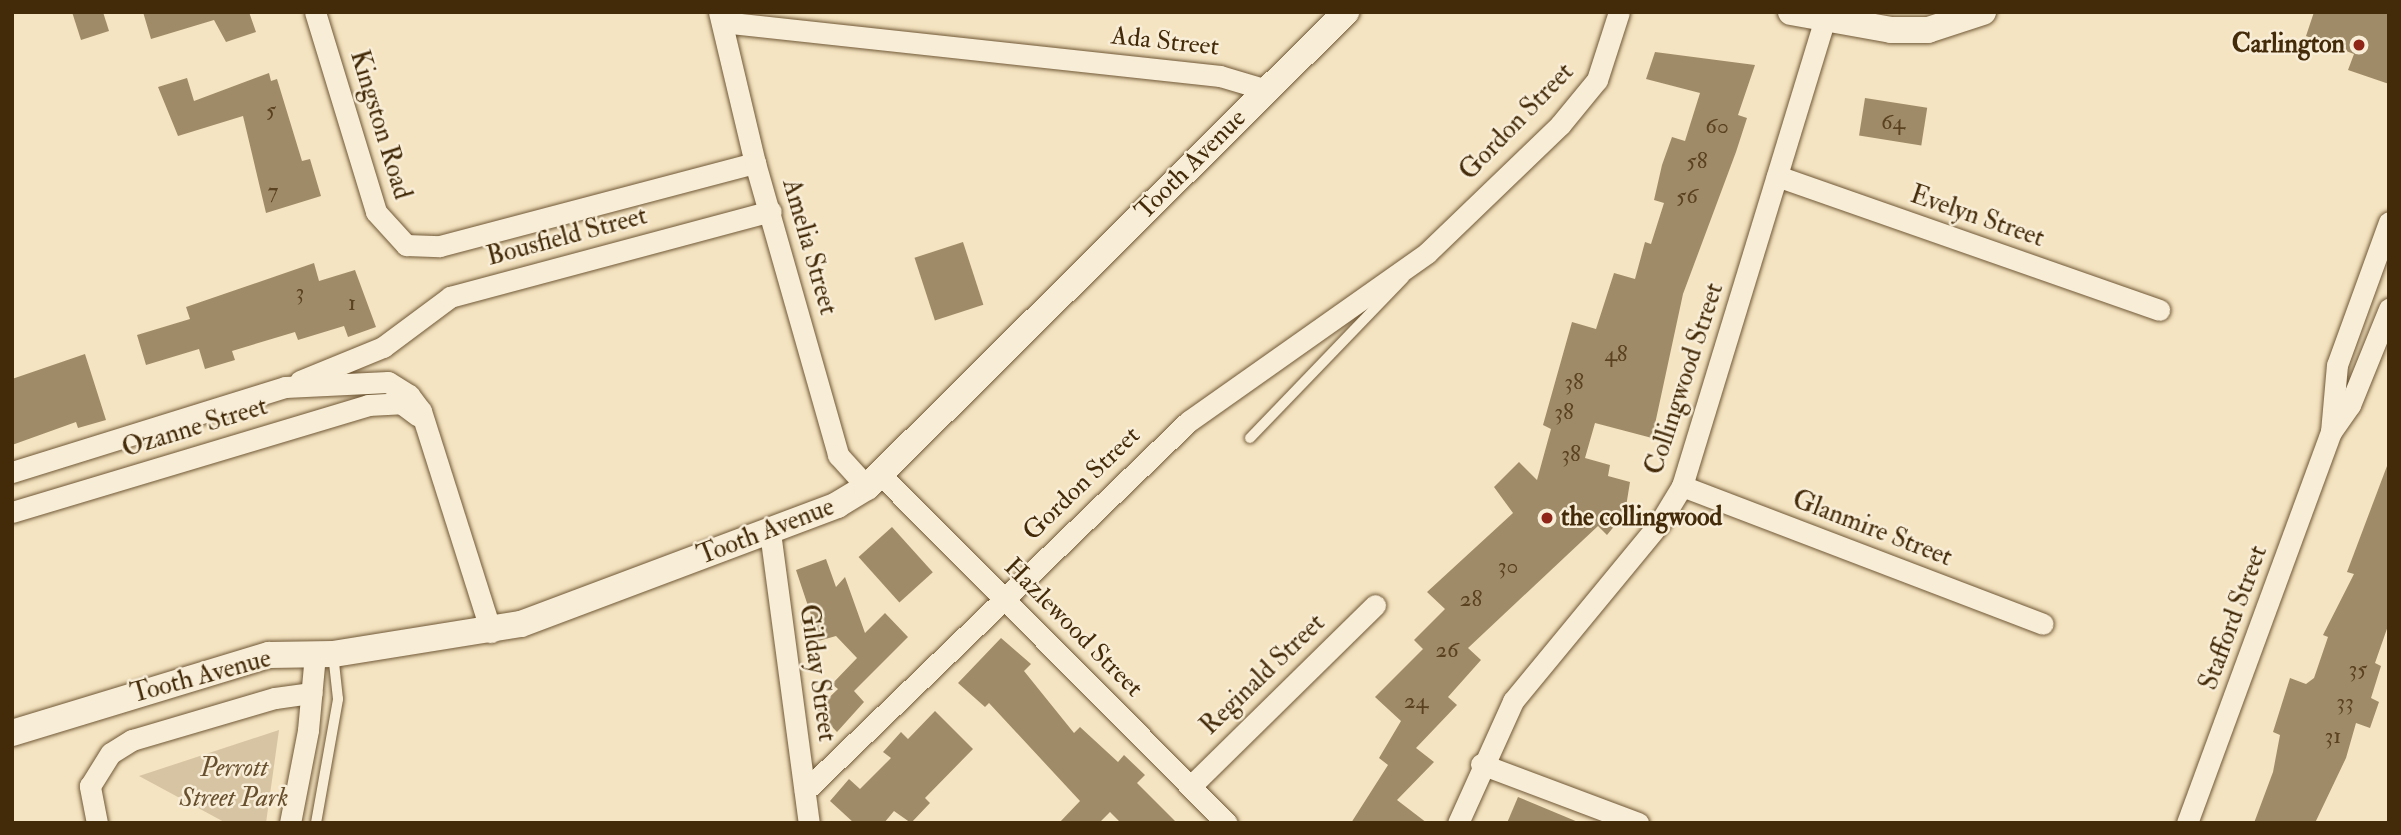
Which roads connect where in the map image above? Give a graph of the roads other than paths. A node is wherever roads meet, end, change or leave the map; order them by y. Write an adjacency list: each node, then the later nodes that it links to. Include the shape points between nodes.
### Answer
1 (315, 12): 13 (street, Kingston Road, via 376,212)
2 (1346, 12): 8 (street, Tooth Avenue)
3 (1619, 12): 14 (street, Gordon Street, via 1597,80 1560,125)
4 (1791, 12): 7 (street)
5 (1983, 12): 7 (street, via 1928,30)
6 (721, 17): 8 (street, Ada Street, via 1220,76); 9 (street, Amelia Street)
7 (1825, 19): 10 (street, Collingwood Street)
8 (1267, 90): 23 (street, Tooth Avenue)
9 (755, 163): 11 (street, Amelia Street); 13 (street, Bousfield Street, via 440,246)
10 (1777, 176): 16 (street, Evelyn Street); 24 (street, Collingwood Street)
11 (771, 211): 17 (street, Bousfield Street, via 450,297); 23 (street, Amelia Street, via 838,455)
12 (2389, 222): 20 (street, Stafford Street, via 2337,365)
13 (406, 245)
14 (1427, 253): 21 (lane, Gordon Street); 27 (street, Gordon Street, via 1189,421)
15 (2389, 309): 20 (street, Stafford Street, via 2350,405)
16 (2159, 310)
17 (390, 343): 18 (street, Ozanne Street)
18 (285, 387): 19 (street, Ozanne Street, via 367,380); 22 (street, Ozanne Street)
19 (395, 393): 25 (street, Ozanne Street); 30 (street, via 426,426)
20 (2331, 432): 44 (street, Stafford Street)
21 (1250, 438)
22 (12, 472)
23 (873, 480): 26 (street, Tooth Avenue, via 837,505); 27 (street, Hazlewood Street)
24 (1682, 486): 29 (street, Glanmire Street); 34 (street, Collingwood Street, via 1659,524 1513,701)
25 (12, 512)
26 (770, 531): 30 (street, Tooth Avenue); 36 (street, Gilday Street)
27 (1003, 598): 35 (street, Hazlewood Street); 36 (street, Gordon Street)
28 (1375, 605): 35 (street, Reginald Street)
29 (2043, 624)
30 (491, 632): 31 (street, Tooth Avenue)
31 (324, 654): 32 (street); 33 (street, Tooth Avenue, via 256,658); 40 (lane, via 338,699)
32 (312, 693): 38 (street, via 275,698 132,740 111,753 90,786); 39 (street)
33 (12, 733)
34 (1481, 764): 42 (street, Collingwood Street); 43 (street)
35 (1191, 786): 37 (street, Hazlewood Street)
36 (805, 790): 41 (street, Gilday Street)
37 (1216, 819)
38 (97, 823)
39 (290, 823)
40 (316, 823)
41 (809, 823)
42 (1458, 823)
43 (1637, 823)
44 (2188, 823)

